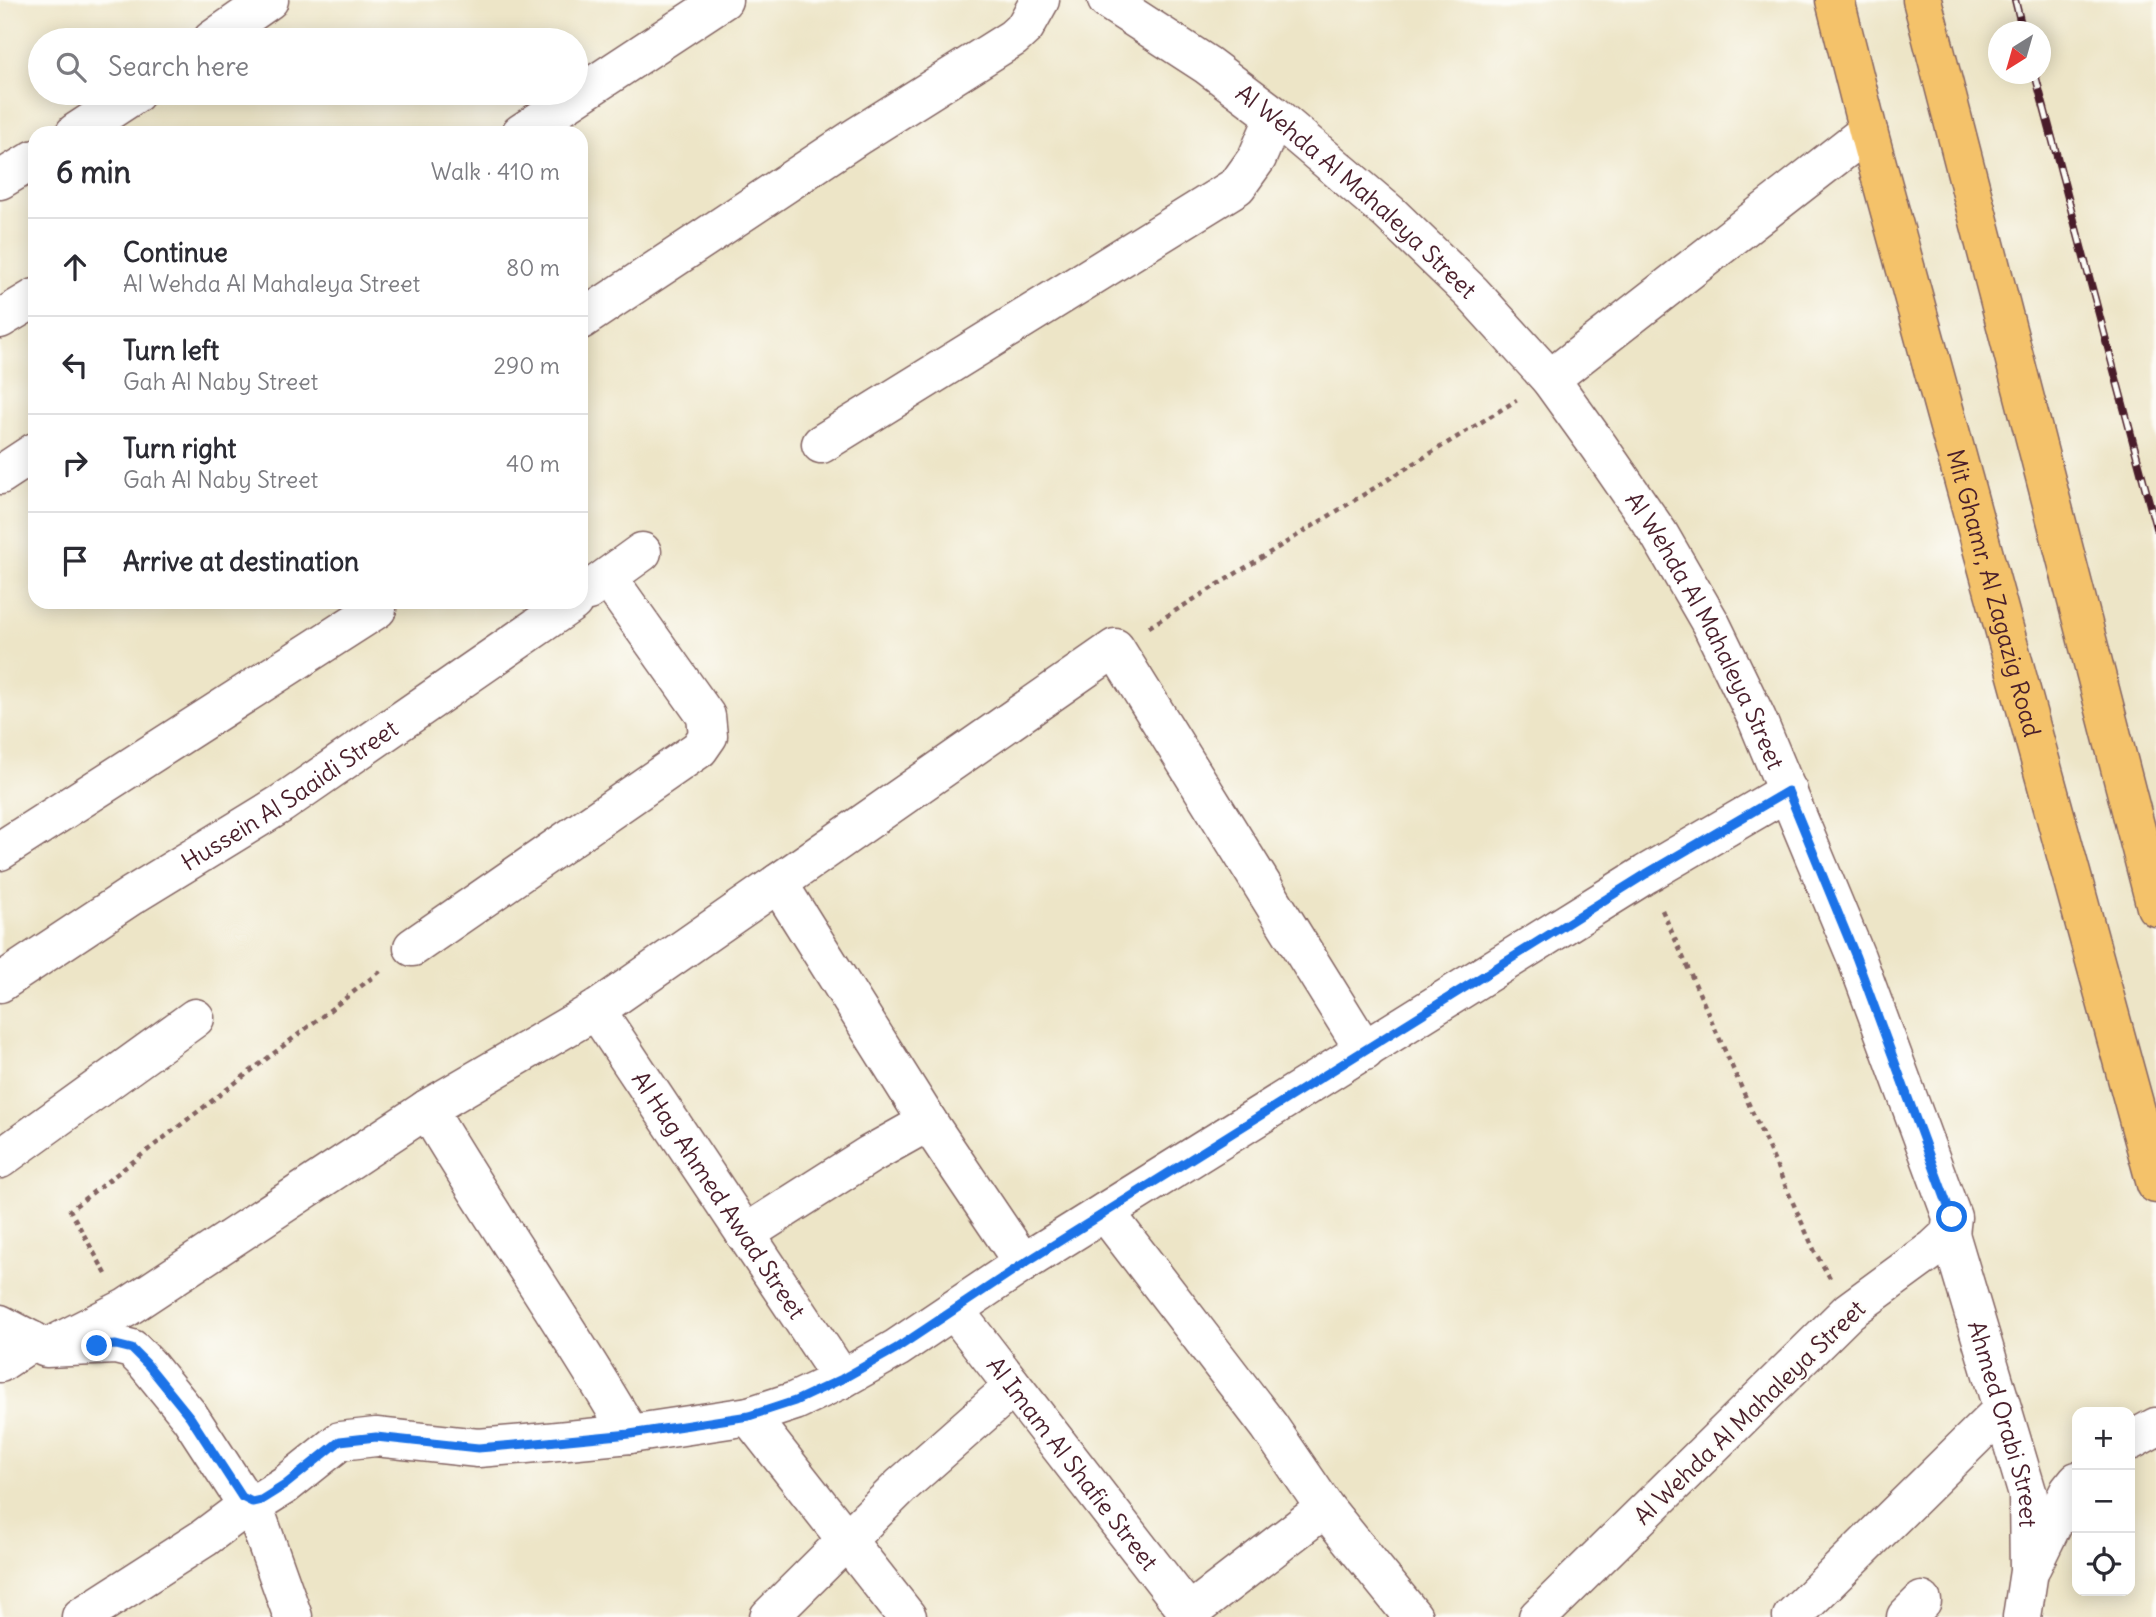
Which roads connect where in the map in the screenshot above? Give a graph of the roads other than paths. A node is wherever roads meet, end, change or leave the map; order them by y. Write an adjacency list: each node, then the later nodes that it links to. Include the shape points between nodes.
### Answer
1 (269, 0): 7 (street)
2 (723, 0): 8 (street)
3 (1040, 0): 18 (street, via 1013,38)
4 (1107, 0): 11 (street, Al Wehda Al Mahaleya Street)
5 (1835, 0): 14 (highway, Mit Ghamr, Al Zagazig Road)
6 (1922, 0): 31 (highway)
7 (229, 28)
8 (588, 89)
9 (118, 105): 12 (street)
10 (564, 105): 13 (street)
11 (1275, 116): 20 (street, Al Wehda Al Mahaleya Street, via 1388,212 1472,293); 21 (street, via 1258,158 1237,186)
12 (86, 126)
13 (532, 126)
14 (1868, 131): 20 (street); 40 (highway, Mit Ghamr, Al Zagazig Road)
15 (28, 163): 16 (street)
16 (0, 180)
17 (28, 302): 19 (street)
18 (588, 315)
19 (0, 319)
20 (1550, 379): 28 (street, Al Wehda Al Mahaleya Street, via 1659,534 1757,719)
21 (821, 444)
22 (28, 457): 23 (street)
23 (0, 475)
24 (642, 552): 25 (street)
25 (594, 587): 32 (street, via 706,716 708,736 699,749)
26 (563, 609): 33 (street, Hussein Al Saaidi Street, via 281,804)
27 (377, 610): 29 (street)
28 (1788, 791): 36 (street, via 1646,874); 43 (street, Al Wehda Al Mahaleya Street, via 1948,1204)
29 (0, 852)
30 (778, 883): 34 (street); 36 (street, via 1115,648); 38 (street)
31 (2156, 907)
32 (413, 947)
33 (0, 983)
34 (596, 1010): 37 (street); 42 (street, Al Hag Ahmed Awad Street)
35 (195, 1018): 39 (street)
36 (1365, 1051): 41 (street)
37 (427, 1109): 46 (street, via 125,1308); 53 (street)
38 (928, 1122): 42 (street); 44 (street)
39 (0, 1159)
40 (2156, 1184)
41 (1105, 1212): 44 (street); 57 (street, via 1269,1426)
42 (745, 1234): 48 (street, Al Hag Ahmed Awad Street)
43 (1950, 1234): 50 (street, Ahmed Orabi Street); 66 (street, Al Wehda Al Mahaleya Street, via 1849,1311)
44 (1023, 1264): 45 (street)
45 (954, 1310): 48 (street); 49 (street, Al Imam Al Shafie Street)
46 (26, 1338): 47 (street); 56 (street, via 132,1349 190,1417 242,1497)
47 (0, 1363)
48 (842, 1379): 51 (street)
49 (1013, 1387): 58 (street, via 901,1486); 61 (street, Al Imam Al Shafie Street)
50 (2002, 1410): 59 (street, Ahmed Orabi Street, via 2028,1495); 67 (street)
51 (749, 1416): 53 (street); 58 (street)
52 (2156, 1427): 54 (street)
53 (630, 1434): 56 (street, via 478,1448 376,1437 340,1441 292,1480)
54 (2135, 1438)
55 (2072, 1487): 59 (street)
56 (252, 1502): 60 (street); 62 (street)
57 (1325, 1508): 61 (street); 65 (street)
58 (847, 1541): 63 (street); 64 (street)
59 (2029, 1571): 68 (street, Ahmed Orabi Street)
60 (88, 1615)
61 (1191, 1615)
62 (293, 1617)
63 (769, 1617)
64 (907, 1617)
65 (1413, 1617)
66 (1538, 1617)
67 (1792, 1617)
68 (2022, 1617)

